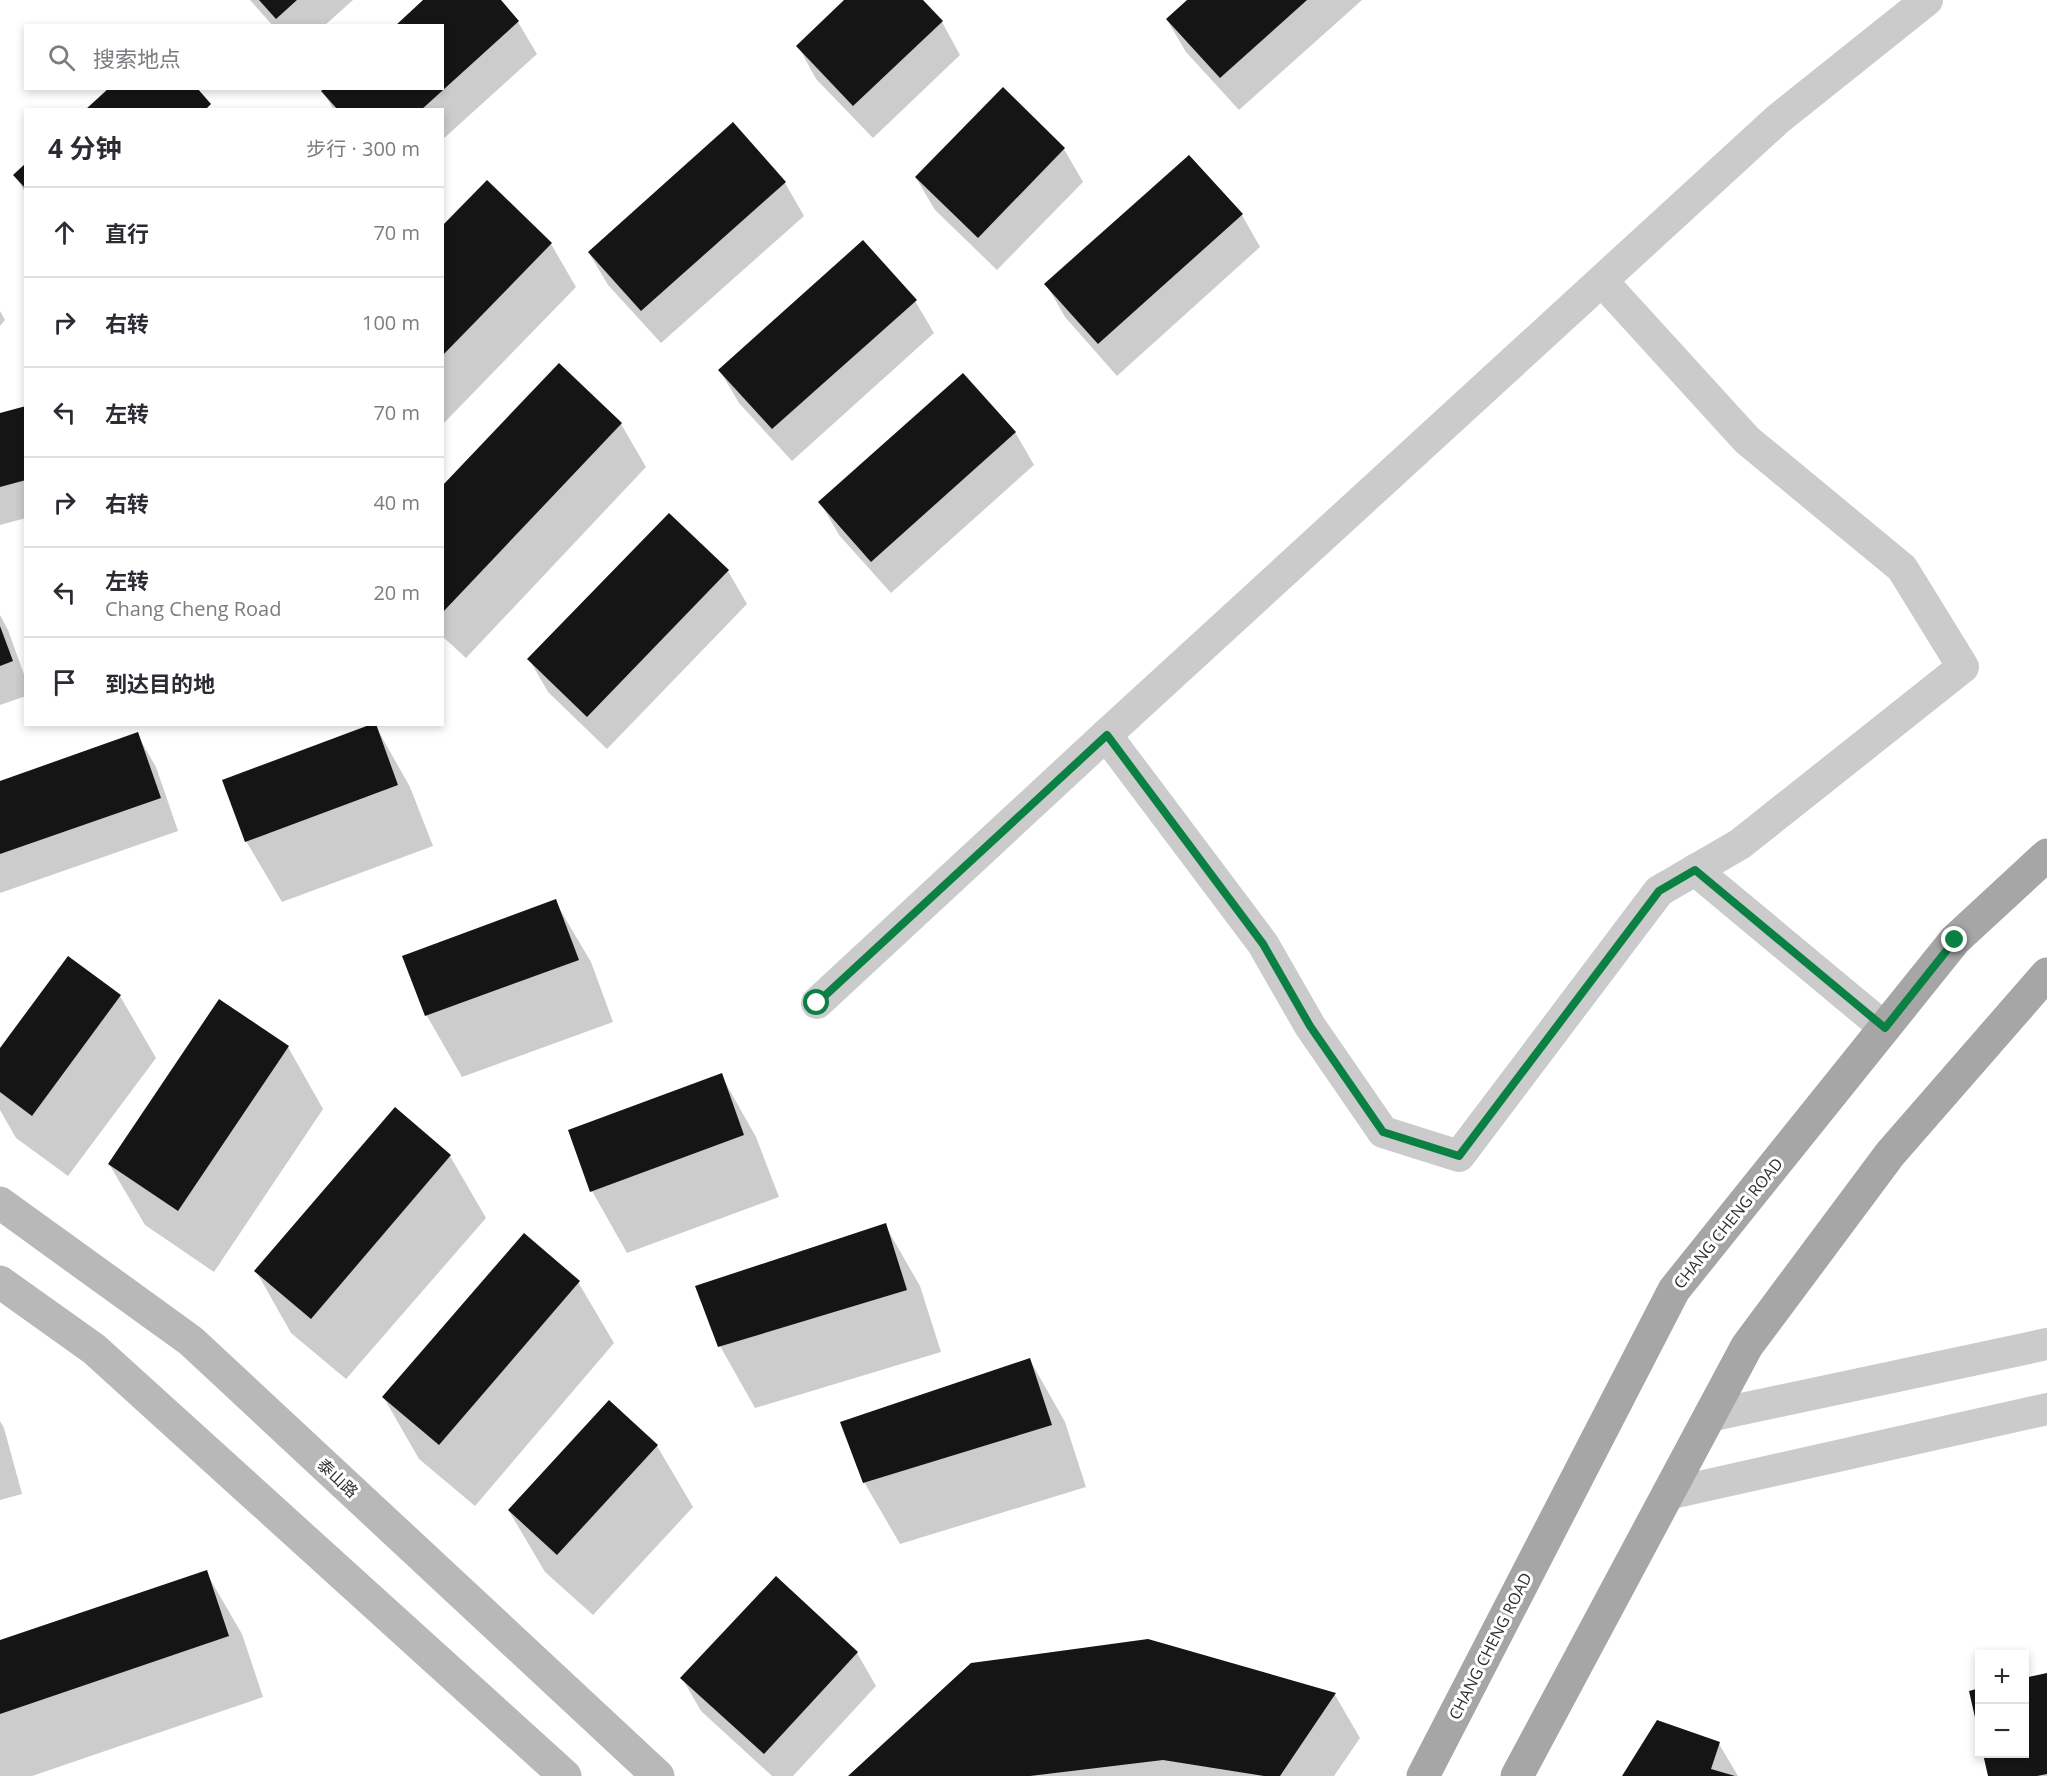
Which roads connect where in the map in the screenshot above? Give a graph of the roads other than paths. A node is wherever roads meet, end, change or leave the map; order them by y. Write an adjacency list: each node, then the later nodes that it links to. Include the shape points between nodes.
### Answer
1 (1927, 0): 2 (street, via 1778,119)
2 (1602, 281): 3 (street); 5 (street, via 1747,440 1902,568 1963,667 1740,844)
3 (1107, 735): 5 (street, via 1263,944 1310,1026 1383,1132 1459,1156 1659,891); 7 (street)
4 (2047, 855): 8 (main road, CHANG CHENG ROAD, via 1955,940)
5 (1695, 870): 8 (street)
6 (2047, 974): 13 (main road, via 1890,1154 1747,1346)
7 (817, 1003)
8 (1885, 1028): 17 (main road, CHANG CHENG ROAD, via 1674,1290)
9 (0, 1203): 16 (main road, 泰山路, via 191,1341)
10 (0, 1282): 15 (main road, via 94,1349)
11 (2047, 1344): 13 (street)
12 (2047, 1410): 14 (street)
13 (1709, 1416): 14 (main road)
14 (1668, 1494): 18 (main road)
15 (565, 1776)
16 (658, 1776)
17 (1423, 1776)
18 (1517, 1776)

